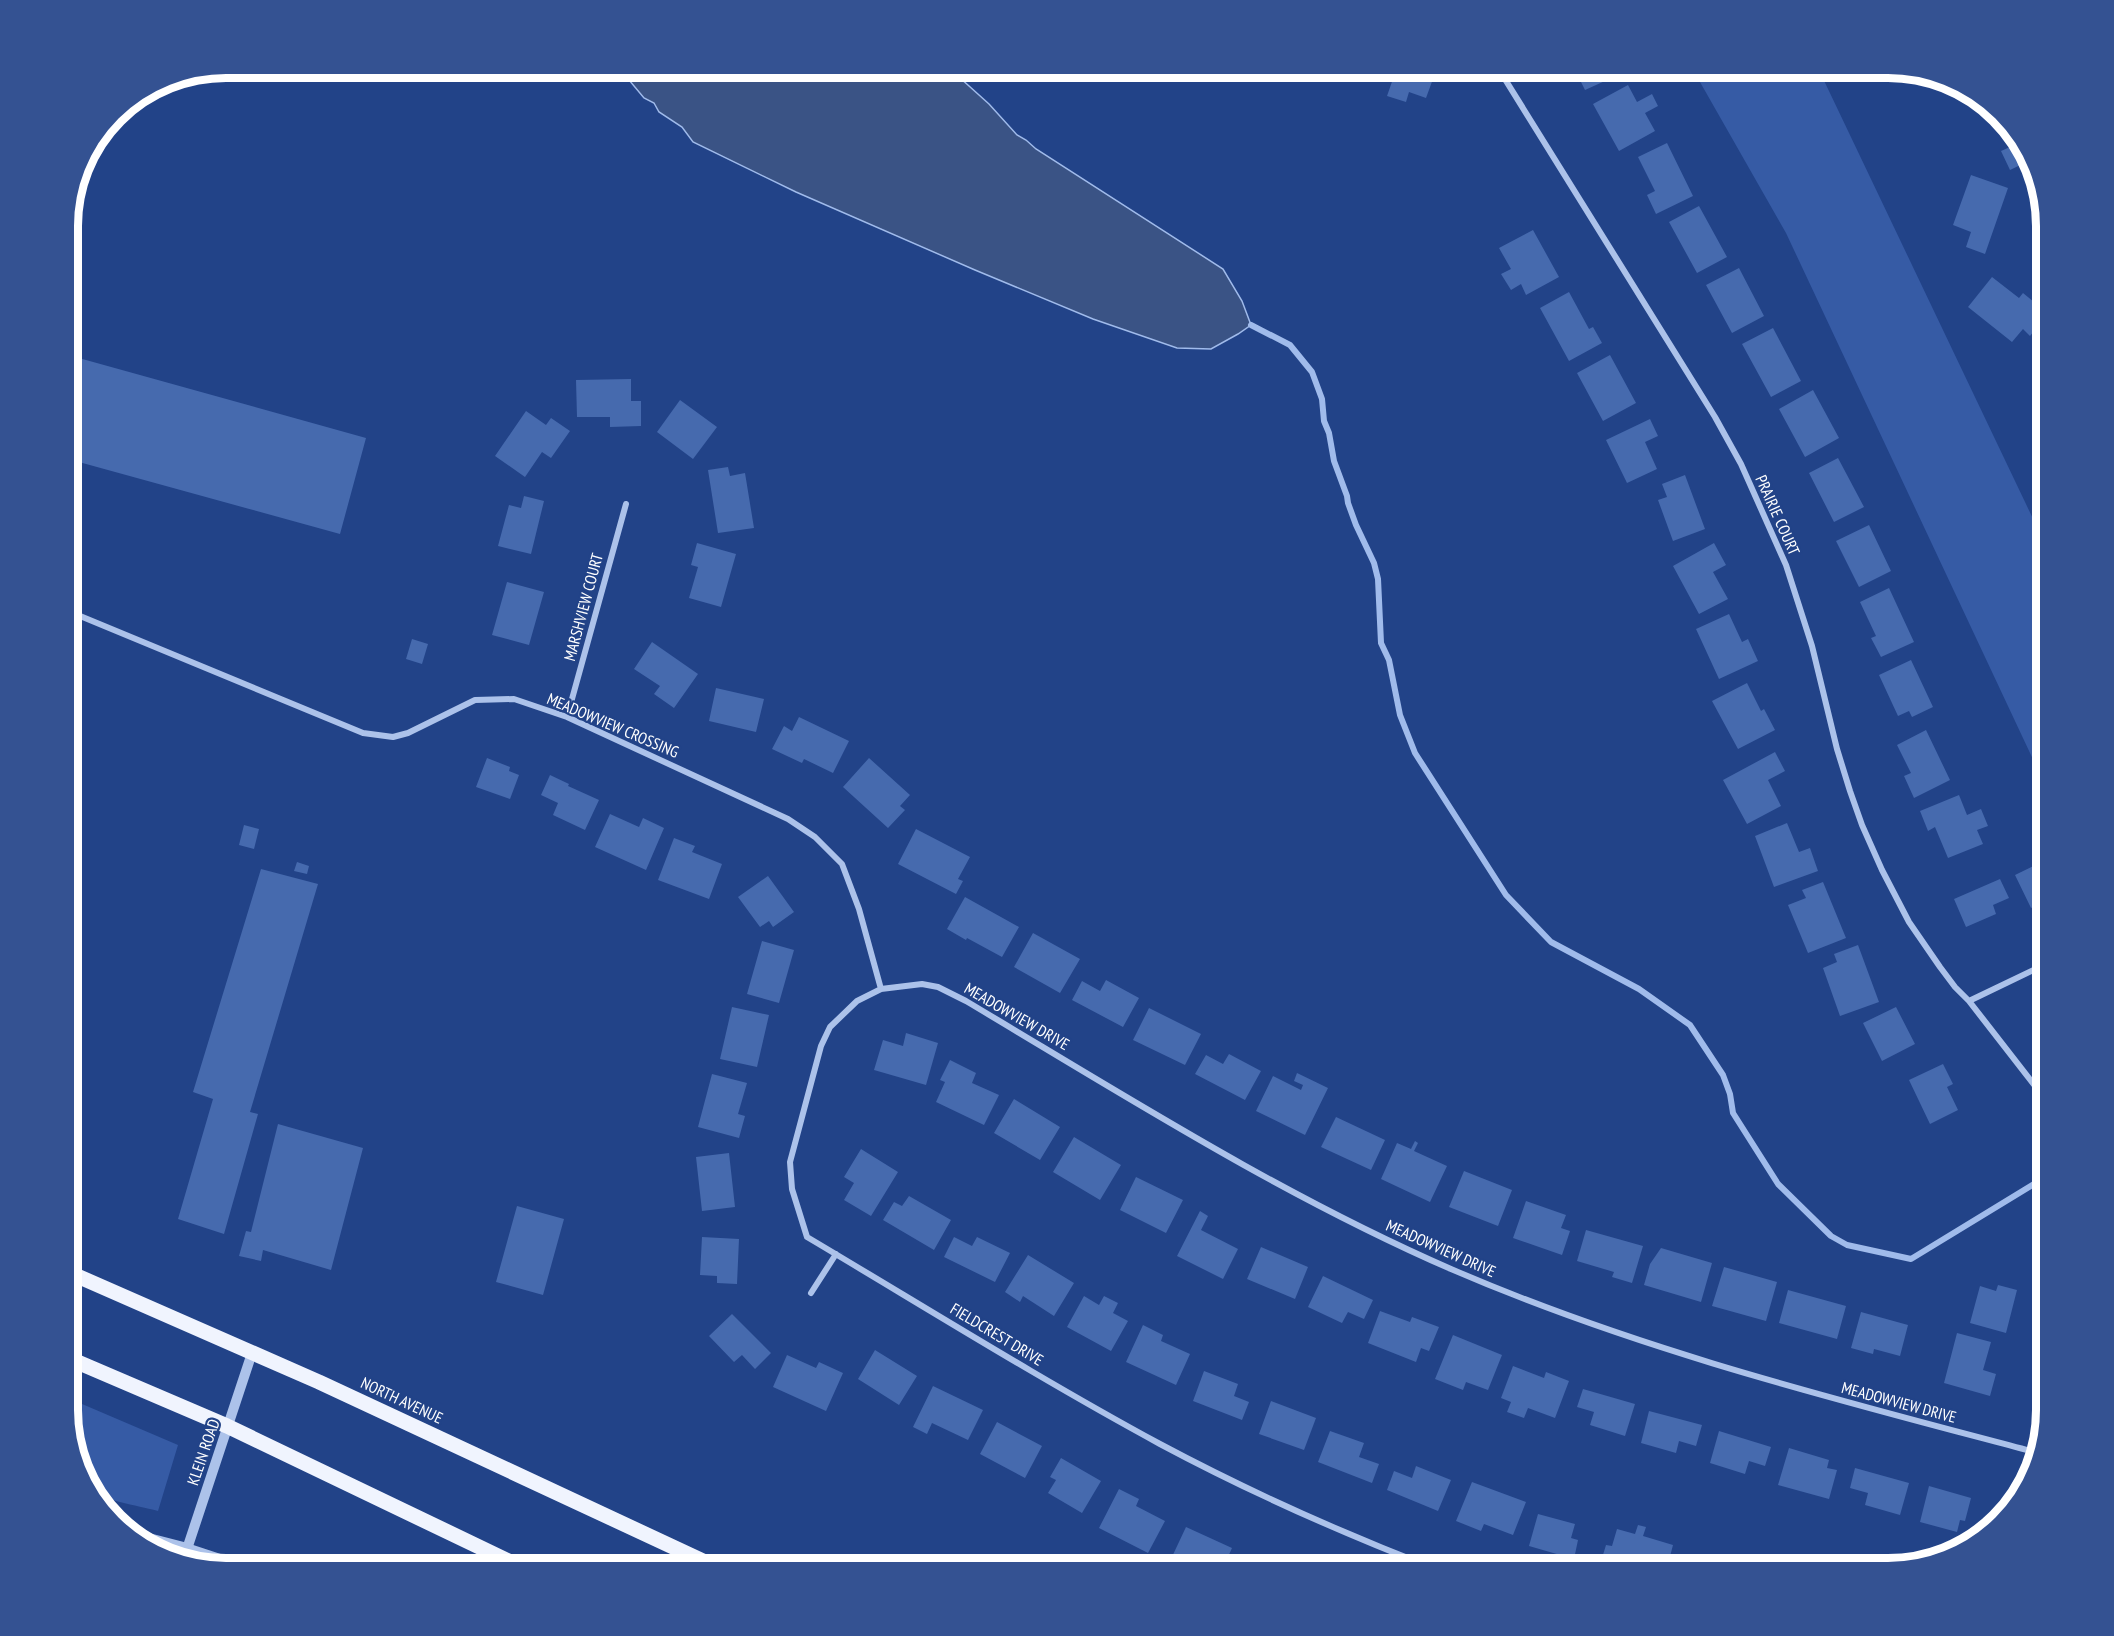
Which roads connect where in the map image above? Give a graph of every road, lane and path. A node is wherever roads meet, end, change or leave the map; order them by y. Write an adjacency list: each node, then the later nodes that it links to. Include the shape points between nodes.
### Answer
1 (1504, 78): 7 (street, PRAIRIE COURT, via 1741,464 1797,597 1837,749 1862,825 1909,922)
2 (626, 504): 4 (street, MARSHVIEW COURT)
3 (78, 615): 4 (street, MEADOWVIEW CROSSING, via 363,733 408,733 475,700 514,699)
4 (567, 717): 6 (street, MEADOWVIEW CROSSING, via 788,819 815,837 842,864)
5 (2036, 969): 7 (street)
6 (881, 989): 9 (street, FIELDCREST DRIVE, via 856,1001 830,1027 820,1046 792,1149 792,1189 807,1237); 15 (street, MEADOWVIEW DRIVE, via 922,984 938,987 1271,1181 1386,1239 1552,1310 1757,1378)
7 (1969, 1001): 8 (street, PRAIRIE COURT)
8 (2036, 1087)
9 (836, 1254): 11 (street); 22 (street, FIELDCREST DRIVE, via 1068,1393 1172,1450 1289,1508)
10 (78, 1276): 12 (main road, NORTH AVENUE)
11 (811, 1293)
12 (252, 1353): 14 (street, KLEIN ROAD); 21 (main road, NORTH AVENUE)
13 (78, 1362): 14 (main road)
14 (227, 1426): 17 (street, KLEIN ROAD); 20 (main road)
15 (2030, 1451)
16 (150, 1536): 17 (street)
17 (187, 1546): 18 (street, KLEIN ROAD); 19 (street)
18 (185, 1552)
19 (221, 1558)
20 (500, 1558)
21 (695, 1558)
22 (1407, 1558)

